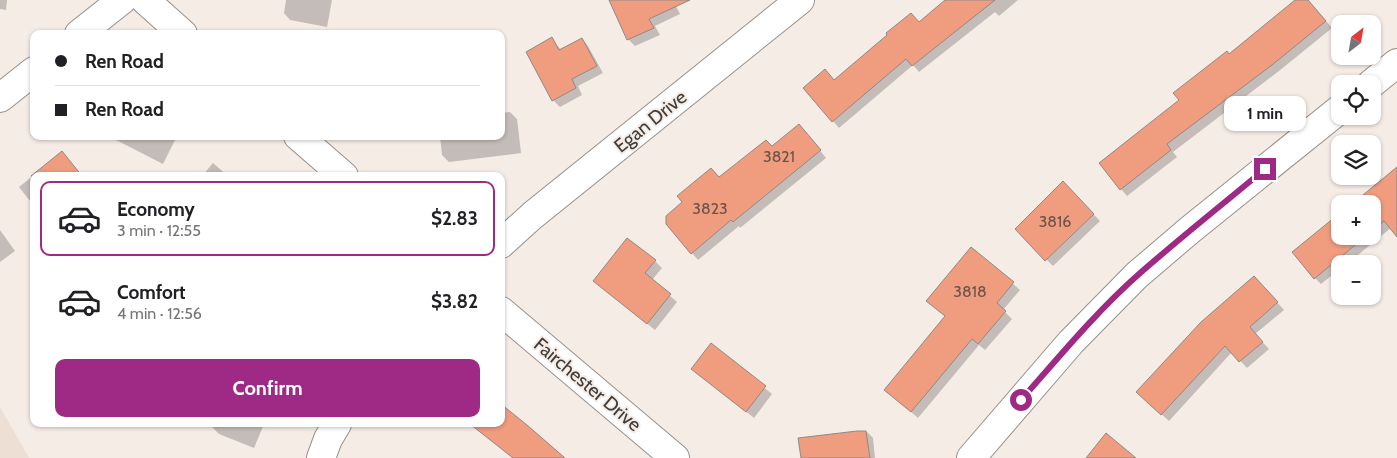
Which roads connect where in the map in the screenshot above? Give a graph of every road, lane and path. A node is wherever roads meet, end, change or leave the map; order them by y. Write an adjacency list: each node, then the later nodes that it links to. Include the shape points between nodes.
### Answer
1 (122, 0): 4 (street)
2 (145, 0): 5 (street)
3 (800, 0): 13 (street, Egan Drive)
4 (84, 30)
5 (179, 30)
6 (1397, 63): 8 (street)
7 (30, 74): 9 (street)
8 (1381, 76)
9 (0, 98)
10 (1331, 116): 18 (street, via 1137,275 1072,342)
11 (303, 140): 12 (street)
12 (339, 172)
13 (505, 240)
14 (505, 314): 17 (street, Fairchester Drive)
15 (335, 427): 16 (street)
16 (321, 458)
17 (675, 458)
18 (971, 458)

